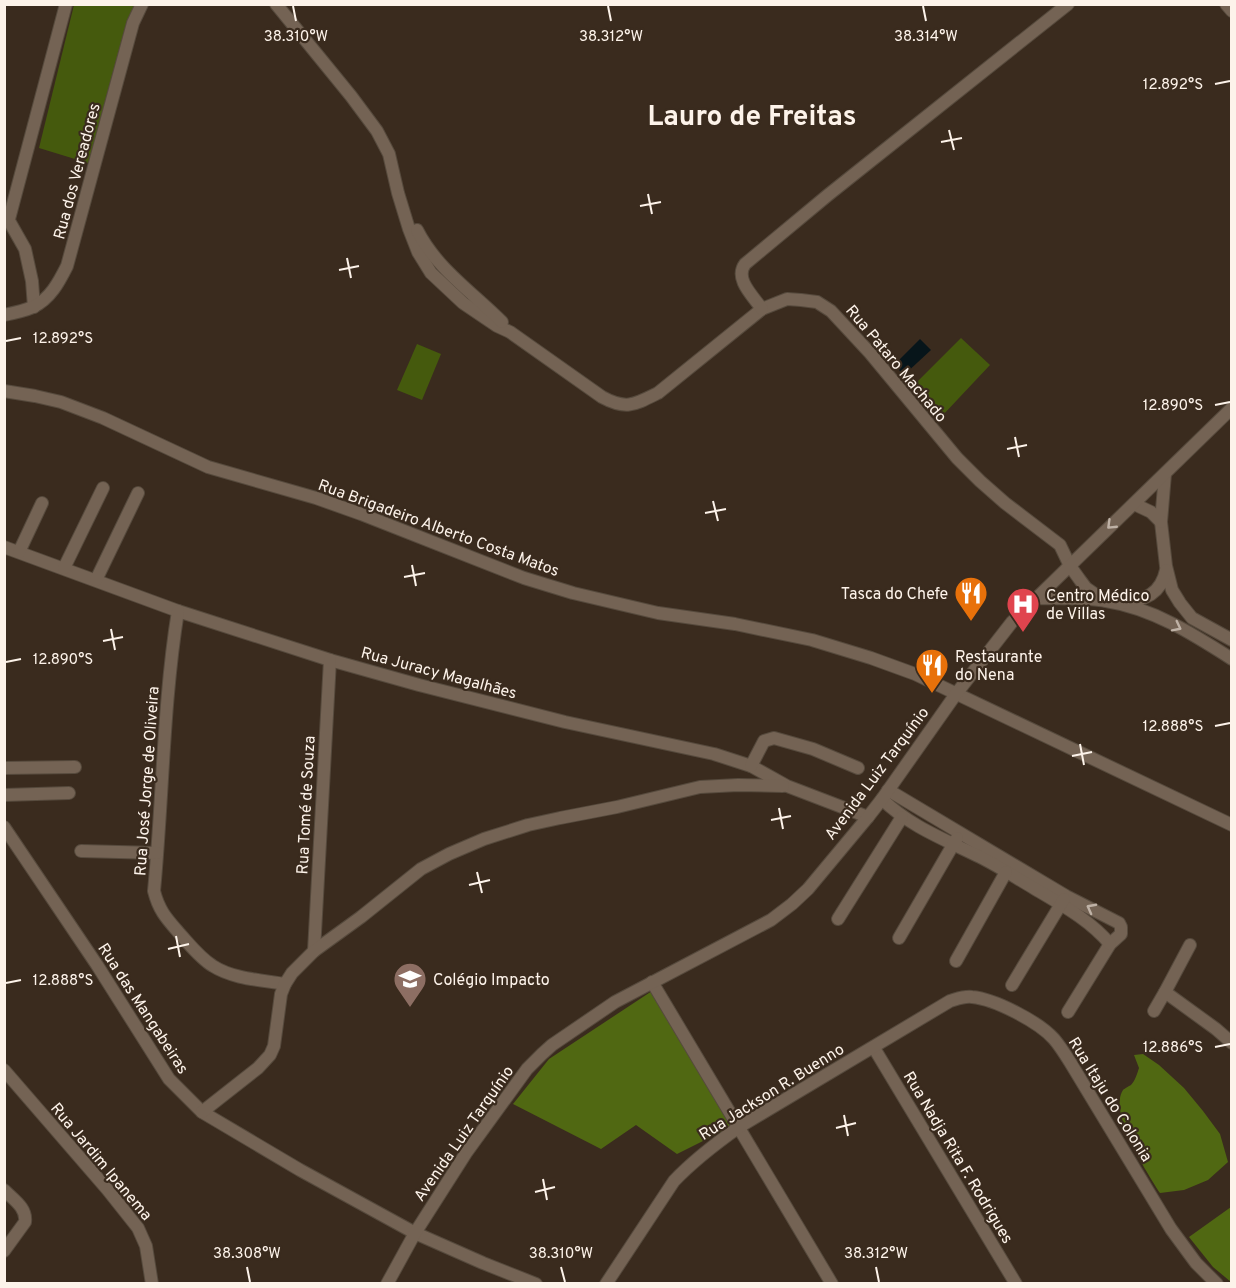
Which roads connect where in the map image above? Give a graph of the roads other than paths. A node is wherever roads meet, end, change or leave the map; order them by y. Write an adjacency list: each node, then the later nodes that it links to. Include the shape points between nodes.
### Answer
1 (66, 4): 8 (street)
2 (142, 4): 13 (street, Rua dos Vereadores, via 133,23 67,266 56,288)
3 (276, 4): 7 (street, Rua Pataro Machado, via 377,132 389,154)
4 (1068, 4): 14 (street, via 745,264 742,281)
5 (1226, 4): 6 (street)
6 (1232, 11)
7 (398, 194): 9 (street, Rua Pataro Machado, via 422,240); 10 (street, Rua Pataro Machado, via 418,252)
8 (7, 216): 13 (street, via 25,249)
9 (445, 269): 10 (street); 11 (street, Rua Pataro Machado)
10 (431, 273): 12 (street, Rua Pataro Machado)
11 (464, 286): 12 (street); 16 (street, Rua Pataro Machado)
12 (451, 292): 16 (street, Rua Pataro Machado)
13 (33, 307): 15 (street, Rua dos Vereadores)
14 (762, 309): 16 (street, Rua Pataro Machado, via 658,393 626,405 602,397); 25 (street, Rua Pataro Machado, via 787,299 817,302 831,311 957,458 1005,503)
15 (4, 315)
16 (510, 333)
17 (4, 391): 41 (street, Rua Brigadeiro Alberto Costa Matos, via 61,402 103,417 208,467 316,498 524,578 658,613 812,640 915,674)
18 (1232, 408): 19 (street, Avenida Luiz Tarquínio)
19 (1165, 474): 23 (street, Avenida Luiz Tarquínio); 24 (street)
20 (102, 488): 31 (street)
21 (138, 493): 32 (street)
22 (42, 503): 28 (street)
23 (1134, 504): 24 (street); 27 (street, Avenida Luiz Tarquínio, one-way to 27)
24 (1161, 522): 30 (street)
25 (1060, 545): 27 (street); 29 (street, Rua Pataro Machado)
26 (4, 547): 28 (street, Rua Juracy Magalhães)
27 (1085, 550): 29 (street, Avenida Luiz Tarquínio); 33 (street)
28 (19, 552): 31 (street, Rua Juracy Magalhães)
29 (1070, 566): 33 (street, Rua Pataro Machado); 34 (street, Avenida Luiz Tarquínio)
30 (1166, 566): 36 (street, via 1163,582 1151,595); 38 (street, via 1172,590 1192,618)
31 (64, 568): 32 (street, Rua Juracy Magalhães)
32 (96, 580): 37 (street, Rua Juracy Magalhães)
33 (1080, 580): 35 (street)
34 (1036, 598): 35 (street); 41 (street, Avenida Luiz Tarquínio, via 1012,622)
35 (1103, 600): 36 (street)
36 (1120, 604): 39 (street, one-way to 39, via 1153,615)
37 (178, 611): 40 (street, Rua Juracy Magalhães); 59 (street, Rua José Jorge de Oliveira, via 165,726)
38 (1232, 640)
39 (1232, 659)
40 (330, 660): 42 (street, Rua Juracy Magalhães); 67 (street, Rua Tomé de Souza)
41 (956, 694): 48 (street, Avenida Luiz Tarquínio); 54 (street, Rua Brigadeiro Alberto Costa Matos)
42 (751, 766): 45 (street, via 764,741 774,738); 46 (street, Rua Juracy Magalhães)
43 (75, 767): 44 (street)
44 (4, 768)
45 (858, 768)
46 (788, 786): 51 (street, Rua Juracy Magalhães); 67 (street, via 700,787 528,825 484,839 421,869)
47 (69, 793): 49 (street)
48 (885, 794): 50 (street); 51 (street, Avenida Luiz Tarquínio); 52 (street)
49 (4, 795)
50 (928, 813): 53 (street); 56 (street)
51 (867, 817): 69 (street, Avenida Luiz Tarquínio, via 792,904 771,920)
52 (902, 817): 53 (street); 63 (street)
53 (917, 825): 57 (street)
54 (1232, 825)
55 (4, 827): 78 (street, Rua das Mangabeiras, via 169,1079)
56 (960, 832): 57 (street); 60 (street)
57 (952, 844): 60 (street); 64 (street)
58 (81, 851): 59 (street)
59 (157, 853): 70 (street, Rua José Jorge de Oliveira, via 154,891 158,904 200,955 228,973)
60 (983, 853): 61 (street); 62 (street)
61 (1006, 872): 62 (street); 68 (street)
62 (1063, 900): 65 (street); 65 (street, one-way to 62, via 1121,934 1119,923); 71 (street)
63 (838, 919)
64 (899, 938)
65 (1110, 944): 74 (street)
66 (1190, 945): 72 (street)
67 (314, 951): 70 (street)
68 (956, 961)
69 (652, 982): 79 (street); 81 (street, Avenida Luiz Tarquínio, via 552,1045 528,1069 466,1153)
70 (285, 984): 78 (street, via 270,1055)
71 (1012, 985)
72 (1165, 992): 73 (street); 75 (street)
73 (1154, 1011)
74 (1068, 1012)
75 (1232, 1043)
76 (874, 1048): 79 (street, Rua Jackson R. Buenno); 88 (street, Rua Nadja Rita F. Rodrigues); 89 (street, Rua Itaju do Colonia, via 961,997 983,999 1035,1023 1054,1039 1171,1229)
77 (4, 1070): 83 (street, Rua Jardim Ipanema, via 138,1228 146,1246)
78 (202, 1112): 81 (street, Rua das Mangabeiras)
79 (739, 1127): 86 (street, Rua Jackson R. Buenno, via 705,1151 674,1181); 87 (street)
80 (4, 1190): 82 (street, via 23,1209 26,1218)
81 (415, 1233): 84 (street, Avenida Luiz Tarquínio); 85 (street, Rua das Mangabeiras)
82 (4, 1251)
83 (152, 1284)
84 (387, 1284)
85 (536, 1284)
86 (606, 1284)
87 (832, 1284)
88 (1016, 1284)
89 (1217, 1284)

